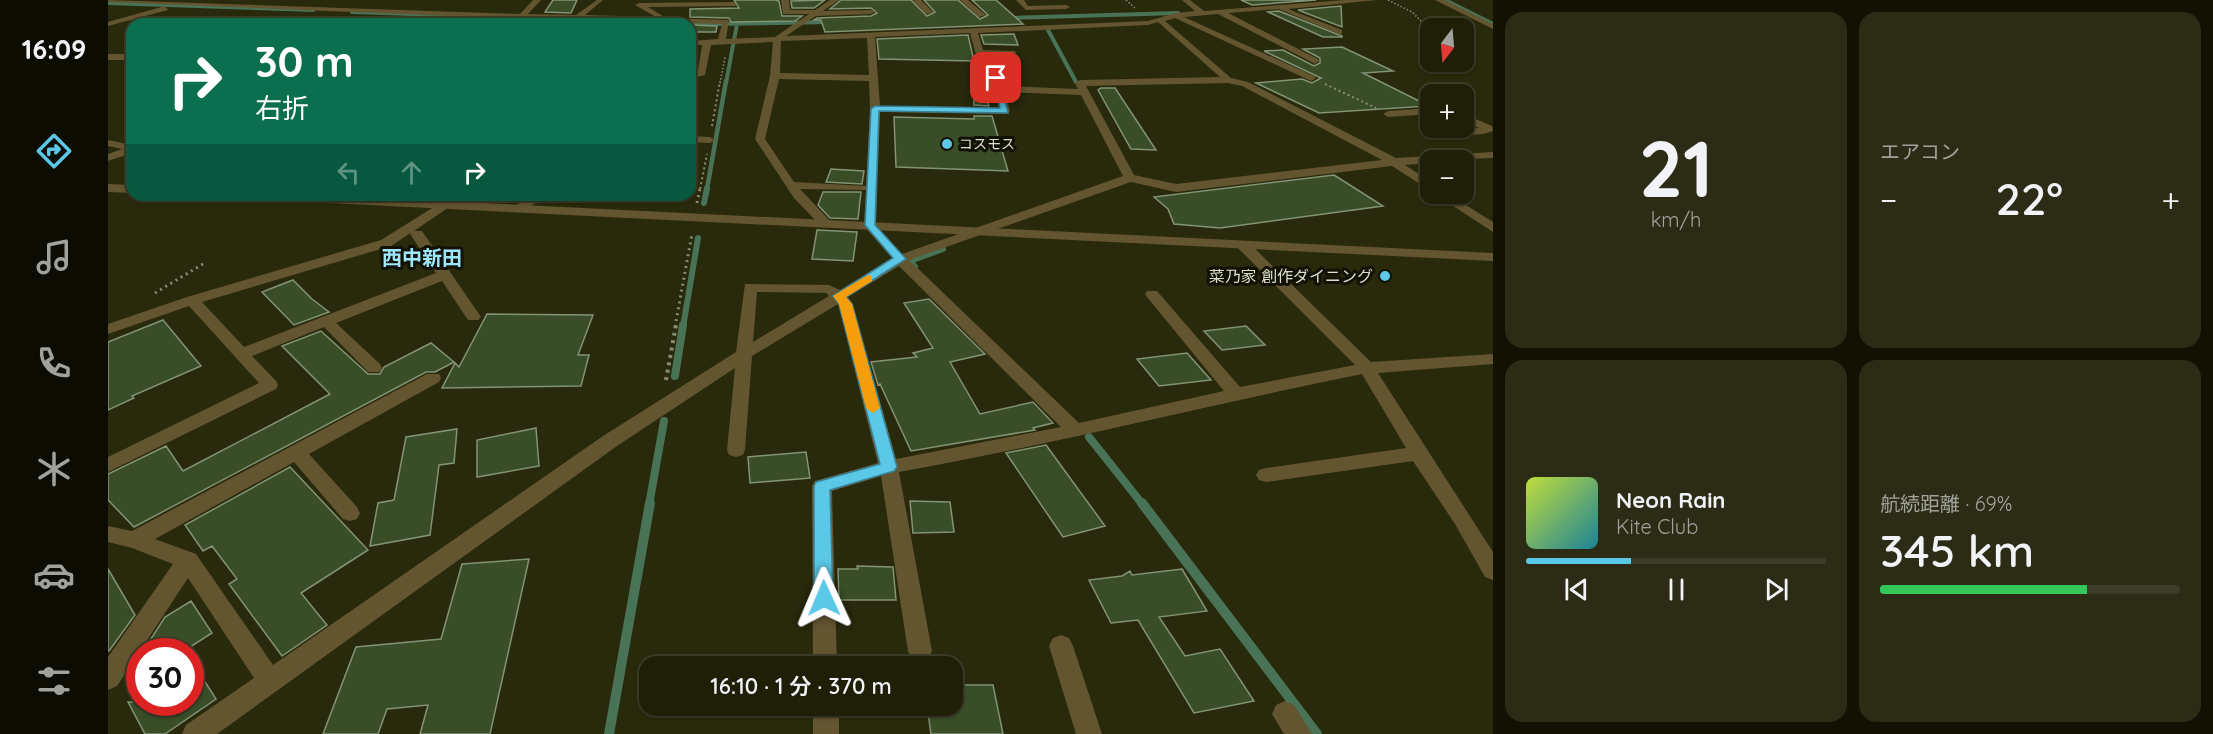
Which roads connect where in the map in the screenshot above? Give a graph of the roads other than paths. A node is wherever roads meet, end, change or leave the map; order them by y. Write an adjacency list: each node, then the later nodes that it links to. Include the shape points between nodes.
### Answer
1 (108, 0): 16 (street)
2 (192, 0): 16 (street)
3 (537, 0): 28 (street)
4 (785, 0): 25 (street, via 786,12)
5 (834, 0): 25 (street)
6 (917, 0): 22 (street)
7 (964, 0): 29 (street)
8 (1020, 0): 17 (street, via 1026,8)
9 (1185, 0): 26 (street)
10 (1255, 0): 18 (street)
11 (1373, 0): 18 (street)
12 (1439, 0): 41 (street, via 1474,14)
13 (600, 1): 31 (street)
14 (663, 2): 20 (street); 36 (street, via 639,5)
15 (448, 3): 24 (street)
16 (179, 4): 19 (street); 32 (street)
17 (1066, 7)
18 (1273, 7): 23 (street); 43 (street)
19 (401, 12): 24 (street); 33 (street)
20 (732, 12): 37 (street); 46 (street)
21 (871, 12): 25 (street)
22 (929, 12)
23 (1220, 12): 26 (street); 52 (street)
24 (433, 13): 27 (street)
25 (814, 13): 45 (street)
26 (1202, 13): 30 (street)
27 (486, 14): 28 (street); 34 (street)
28 (523, 15): 31 (street)
29 (982, 15)
30 (1176, 15): 39 (street); 56 (street)
31 (578, 17): 35 (street)
32 (129, 18)
33 (390, 18)
34 (482, 18)
35 (608, 18)
36 (663, 18)
37 (683, 18)
38 (126, 19): 40 (street)
39 (1161, 21): 42 (street); 57 (street)
40 (108, 24)
41 (1493, 27)
42 (974, 32): 44 (street); 49 (street, via 979,53)
43 (1340, 33)
44 (871, 37): 45 (street); 55 (street)
45 (777, 39): 46 (street); 54 (street)
46 (729, 41): 47 (street)
47 (707, 42): 48 (street); 53 (street)
48 (696, 43)
49 (1012, 53)
50 (108, 57): 51 (street)
51 (126, 57)
52 (1315, 61)
53 (700, 75)
54 (775, 76): 55 (street, via 805,81); 75 (street, via 760,139)
55 (873, 78): 59 (street)
56 (1311, 78)
57 (1228, 80): 58 (street, via 1080,83); 72 (street, via 1245,84)
58 (1084, 92): 59 (street, via 998,83 1005,111); 73 (street)
59 (875, 109): 86 (street)
60 (1420, 112): 61 (street)
61 (1389, 114)
62 (1474, 121): 63 (street)
63 (1491, 129): 64 (street)
64 (1474, 132)
65 (696, 139): 66 (street)
66 (710, 140)
67 (108, 144): 68 (street)
68 (126, 148)
69 (126, 151): 71 (street)
70 (1493, 155): 72 (street)
71 (108, 158)
72 (1394, 162): 73 (street, via 1176,188); 74 (street)
73 (1130, 178): 88 (street)
74 (1420, 180)
75 (791, 185): 77 (street); 85 (street)
76 (108, 188): 78 (street)
77 (861, 188)
78 (126, 189)
79 (368, 201): 83 (street)
80 (453, 201): 83 (street)
81 (532, 201): 84 (street)
82 (1456, 204): 87 (street)
83 (447, 205): 84 (street); 96 (street, via 386,243)
84 (516, 208): 85 (street)
85 (827, 224): 86 (street)
86 (870, 225): 88 (street); 92 (street)
87 (1493, 228)
88 (979, 231): 90 (street); 92 (street)
89 (417, 234): 93 (street)
90 (1242, 244): 91 (street); 104 (street)
91 (1493, 257)
92 (900, 259): 95 (street); 107 (street)
93 (444, 274): 97 (street); 98 (street)
94 (1152, 294): 106 (street)
95 (839, 296): 101 (street); 101 (street, via 829,289 750,287); 112 (street, via 846,304)
96 (192, 300): 99 (street); 100 (street)
97 (472, 316)
98 (326, 321): 100 (street); 103 (street)
99 (108, 329)
100 (242, 354): 111 (street, via 270,385)
101 (743, 355): 108 (street); 123 (street, via 600,448)
102 (1493, 359): 104 (street)
103 (374, 368)
104 (1367, 368): 106 (street); 110 (street)
105 (433, 378): 109 (street)
106 (1236, 394): 107 (street)
107 (1075, 430): 112 (street)
108 (736, 450)
109 (296, 452): 114 (street); 116 (street)
110 (1418, 453): 113 (street); 118 (street)
111 (108, 465)
112 (889, 467): 120 (street); 121 (street, via 822,486)
113 (1266, 475)
114 (350, 513)
115 (108, 534): 116 (street)
116 (134, 540): 117 (street)
117 (188, 560): 122 (street); 123 (street)
118 (1493, 572)
119 (1061, 646): 127 (street)
120 (920, 651)
121 (825, 656)
122 (108, 678)
123 (269, 680): 125 (street)
124 (826, 716): 126 (street)
125 (195, 734)
126 (826, 734)
127 (1089, 734)

